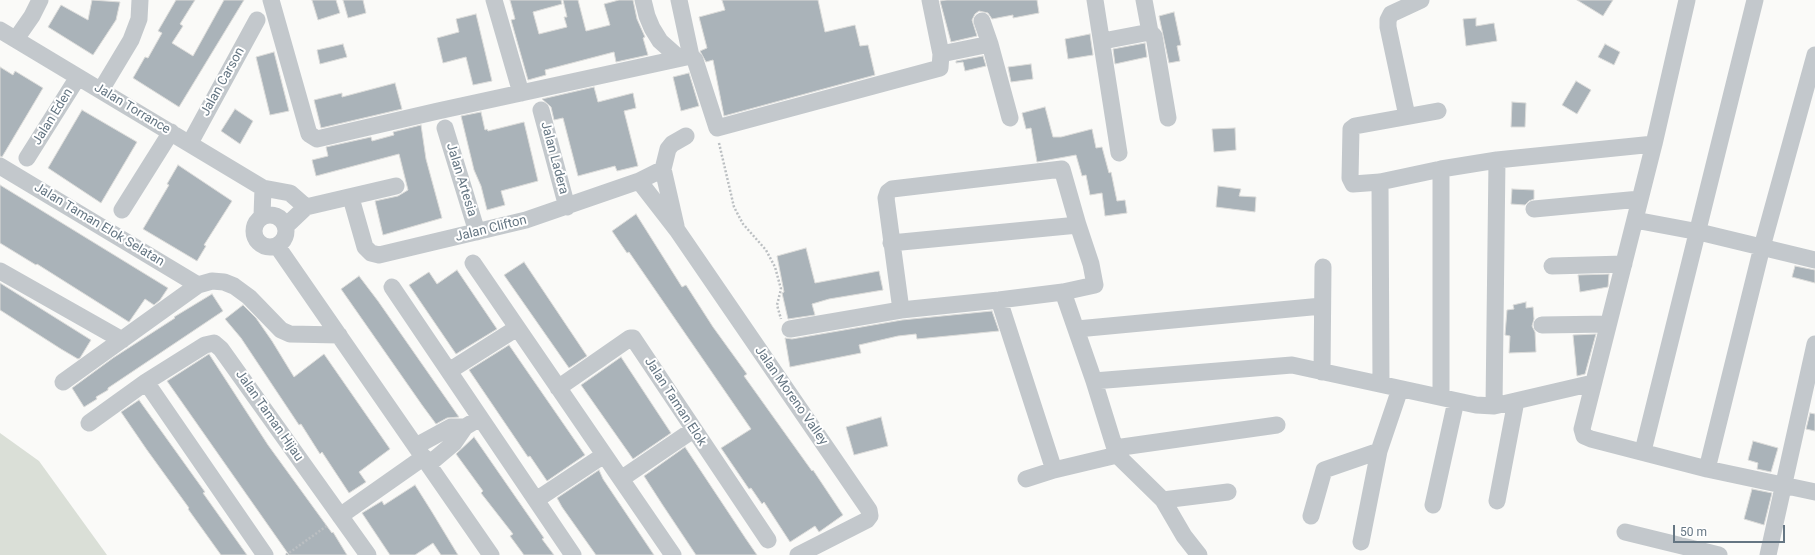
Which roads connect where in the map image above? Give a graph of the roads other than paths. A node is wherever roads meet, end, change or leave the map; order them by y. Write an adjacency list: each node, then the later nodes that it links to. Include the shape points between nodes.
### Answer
1 (40, 0): 17 (street)
2 (140, 0): 24 (street, via 139,19 131,40)
3 (271, 0): 25 (street, via 312,138 317,139)
4 (494, 0): 25 (street)
5 (643, 0): 22 (street, via 646,16 660,41)
6 (679, 0): 22 (street)
7 (930, 0): 20 (street)
8 (1095, 0): 18 (street)
9 (1144, 0): 16 (street)
10 (1421, 0): 28 (street, via 1391,14 1388,20)
11 (1687, 0): 35 (street)
12 (1755, 0): 58 (street)
13 (257, 20): 34 (street, Jalan Carson)
14 (982, 22): 19 (street)
15 (0, 30): 17 (street, Jalan Torrance)
16 (1150, 32): 18 (street); 30 (street, via 1154,36)
17 (16, 39): 23 (street, Jalan Torrance)
18 (1102, 41): 36 (street)
19 (990, 44): 20 (street); 29 (street)
20 (941, 54): 22 (street, via 940,68 717,128 695,60)
21 (1815, 55): 61 (street)
22 (685, 57): 25 (street)
23 (78, 76): 24 (street, Jalan Torrance); 37 (street, Jalan Eden)
24 (101, 90): 32 (street, Jalan Torrance)
25 (521, 93)
26 (541, 110): 49 (street, Jalan Ladera)
27 (1438, 111): 28 (street)
28 (1407, 116): 43 (street, via 1355,126 1351,129 1350,178 1353,184)
29 (1010, 118)
30 (1168, 118)
31 (445, 128): 57 (street, Jalan Artesia)
32 (171, 132): 34 (street, Jalan Torrance); 51 (street)
33 (686, 136): 40 (street, via 668,149)
34 (190, 143): 45 (street, Jalan Torrance)
35 (1654, 144): 38 (street); 47 (street)
36 (1119, 153)
37 (27, 158)
38 (1497, 160): 41 (street); 93 (street)
39 (0, 166): 68 (street, Jalan Taman Elok Selatan)
40 (663, 169): 42 (street, Jalan Clifton); 56 (street, Jalan Moreno Valley)
41 (1441, 169): 43 (street); 91 (street)
42 (639, 181): 49 (street, Jalan Clifton); 56 (street, Jalan Moreno Valley)
43 (1380, 182): 88 (street)
44 (396, 186): 46 (street)
45 (263, 188): 48 (street, via 290,193); 52 (street)
46 (351, 198): 48 (street); 57 (street, Jalan Clifton, via 365,247 370,253 379,255)
47 (1640, 199): 50 (street); 53 (street)
48 (306, 207): 55 (street)
49 (567, 207): 57 (street, Jalan Clifton)
50 (1534, 209)
51 (122, 210)
52 (262, 216): 55 (street, via 279,216); 60 (street, via 255,225 255,236 267,247)
53 (1635, 220): 58 (street); 64 (street)
54 (1078, 225): 59 (street); 59 (street, via 1062,169 892,189 886,198); 70 (street, via 1095,285)
55 (286, 226): 60 (street, via 286,237)
56 (677, 230): 124 (street, Jalan Moreno Valley, via 869,510 870,516 866,520)
57 (477, 232)
58 (1699, 232): 61 (street); 99 (street)
59 (891, 243): 73 (street)
60 (277, 246): 79 (street)
61 (1762, 247): 62 (street); 103 (street)
62 (1815, 260)
63 (473, 263): 76 (street)
64 (1624, 264): 65 (street); 74 (street)
65 (1552, 266)
66 (1323, 267): 72 (street)
67 (0, 271): 80 (street)
68 (198, 286): 79 (street, via 212,282 224,282 234,286 249,297 281,330 290,334); 80 (street)
69 (392, 287): 82 (street)
70 (1063, 292): 71 (street); 78 (street)
71 (999, 300): 73 (street); 104 (street)
72 (1322, 306): 78 (street); 83 (street)
73 (900, 310): 77 (street)
74 (1608, 324): 75 (street); 87 (street)
75 (1542, 325)
76 (517, 328): 82 (street); 89 (street)
77 (790, 329)
78 (1077, 329): 84 (street)
79 (339, 335): 102 (street)
80 (122, 340): 85 (street)
81 (1815, 344): 107 (street)
82 (449, 372): 94 (street)
83 (1322, 372): 84 (street, via 1292,365); 88 (street)
84 (1094, 381): 100 (street)
85 (63, 382)
86 (146, 382): 95 (street, Jalan Taman Hijau); 114 (street, Jalan Taman Hijau, via 205,345 214,343); 119 (street)
87 (1593, 383): 92 (street); 99 (street, via 1582,429 1584,436)
88 (1381, 384): 90 (street)
89 (558, 388): 97 (street, Jalan Taman Elok, via 633,338); 101 (street)
90 (1400, 389): 91 (street); 98 (street)
91 (1448, 399): 93 (street); 113 (street)
92 (1516, 401): 93 (street); 112 (street)
93 (1494, 406)
94 (480, 418): 102 (street, via 465,427 452,427); 110 (street)
95 (89, 423)
96 (1277, 426): 100 (street)
97 (693, 430): 105 (street); 117 (street, Jalan Taman Elok)
98 (1379, 451): 115 (street, via 1324,470); 118 (street)
99 (1643, 451): 103 (street)
100 (1116, 452): 104 (street); 111 (street)
101 (604, 455): 105 (street); 110 (street)
102 (423, 456): 114 (street); 121 (street)
103 (1707, 469): 107 (street)
104 (1054, 470): 106 (street)
105 (621, 479): 123 (street)
106 (1026, 479)
107 (1783, 487): 109 (street); 127 (street)
108 (1228, 492): 111 (street)
109 (1815, 492)
110 (536, 500): 122 (street)
111 (1163, 500): 125 (street)
112 (1498, 501)
113 (1433, 505)
114 (340, 516): 120 (street, Jalan Taman Hijau)
115 (1311, 516)
116 (1625, 532): 126 (street)
117 (768, 540)
118 (1361, 542)
119 (265, 555)
120 (368, 555)
121 (492, 555)
122 (573, 555)
123 (673, 555)
124 (798, 555)
125 (1199, 555)
126 (1719, 555)
127 (1768, 555)

